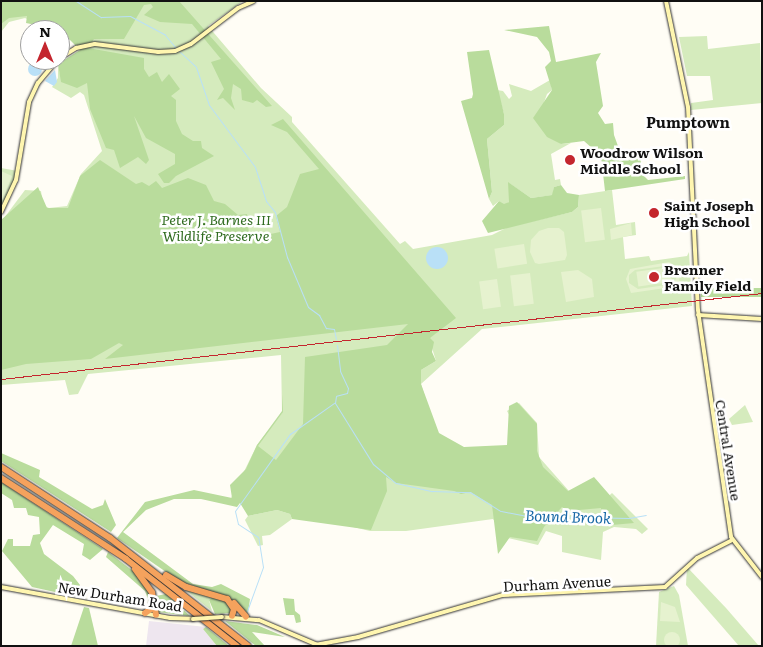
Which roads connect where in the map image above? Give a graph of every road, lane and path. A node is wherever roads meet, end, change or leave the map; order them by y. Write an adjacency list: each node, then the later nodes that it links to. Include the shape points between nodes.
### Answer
1 (254, 1): 3 (street, via 228,14 187,46 158,52 103,44)
2 (666, 1): 6 (street, Central Avenue, via 688,107)
3 (70, 53)
4 (49, 70): 5 (street, via 38,82 30,102 16,180)
5 (1, 212)
6 (698, 316): 7 (street); 10 (street, Central Avenue)
7 (762, 319)
8 (1, 467): 11 (highway)
9 (1, 478): 12 (highway)
10 (731, 541): 13 (street); 21 (street, Durham Avenue, via 697,558 665,587 505,595 355,638)
11 (119, 545): 16 (highway, via 178,583); 23 (highway)
12 (126, 559): 15 (highway, via 146,581); 22 (highway)
13 (762, 577)
14 (2, 587): 17 (street, New Durham Road)
15 (154, 598): 17 (highway, via 152,608); 18 (highway)
16 (231, 602): 19 (highway); 20 (highway)
17 (145, 613): 18 (street, New Durham Road)
18 (156, 615): 19 (street, New Durham Road, bridge, via 193,618)
19 (232, 616): 20 (street, New Durham Road)
20 (246, 618): 21 (street, New Durham Road)
21 (318, 645)
22 (237, 646)
23 (248, 646)

